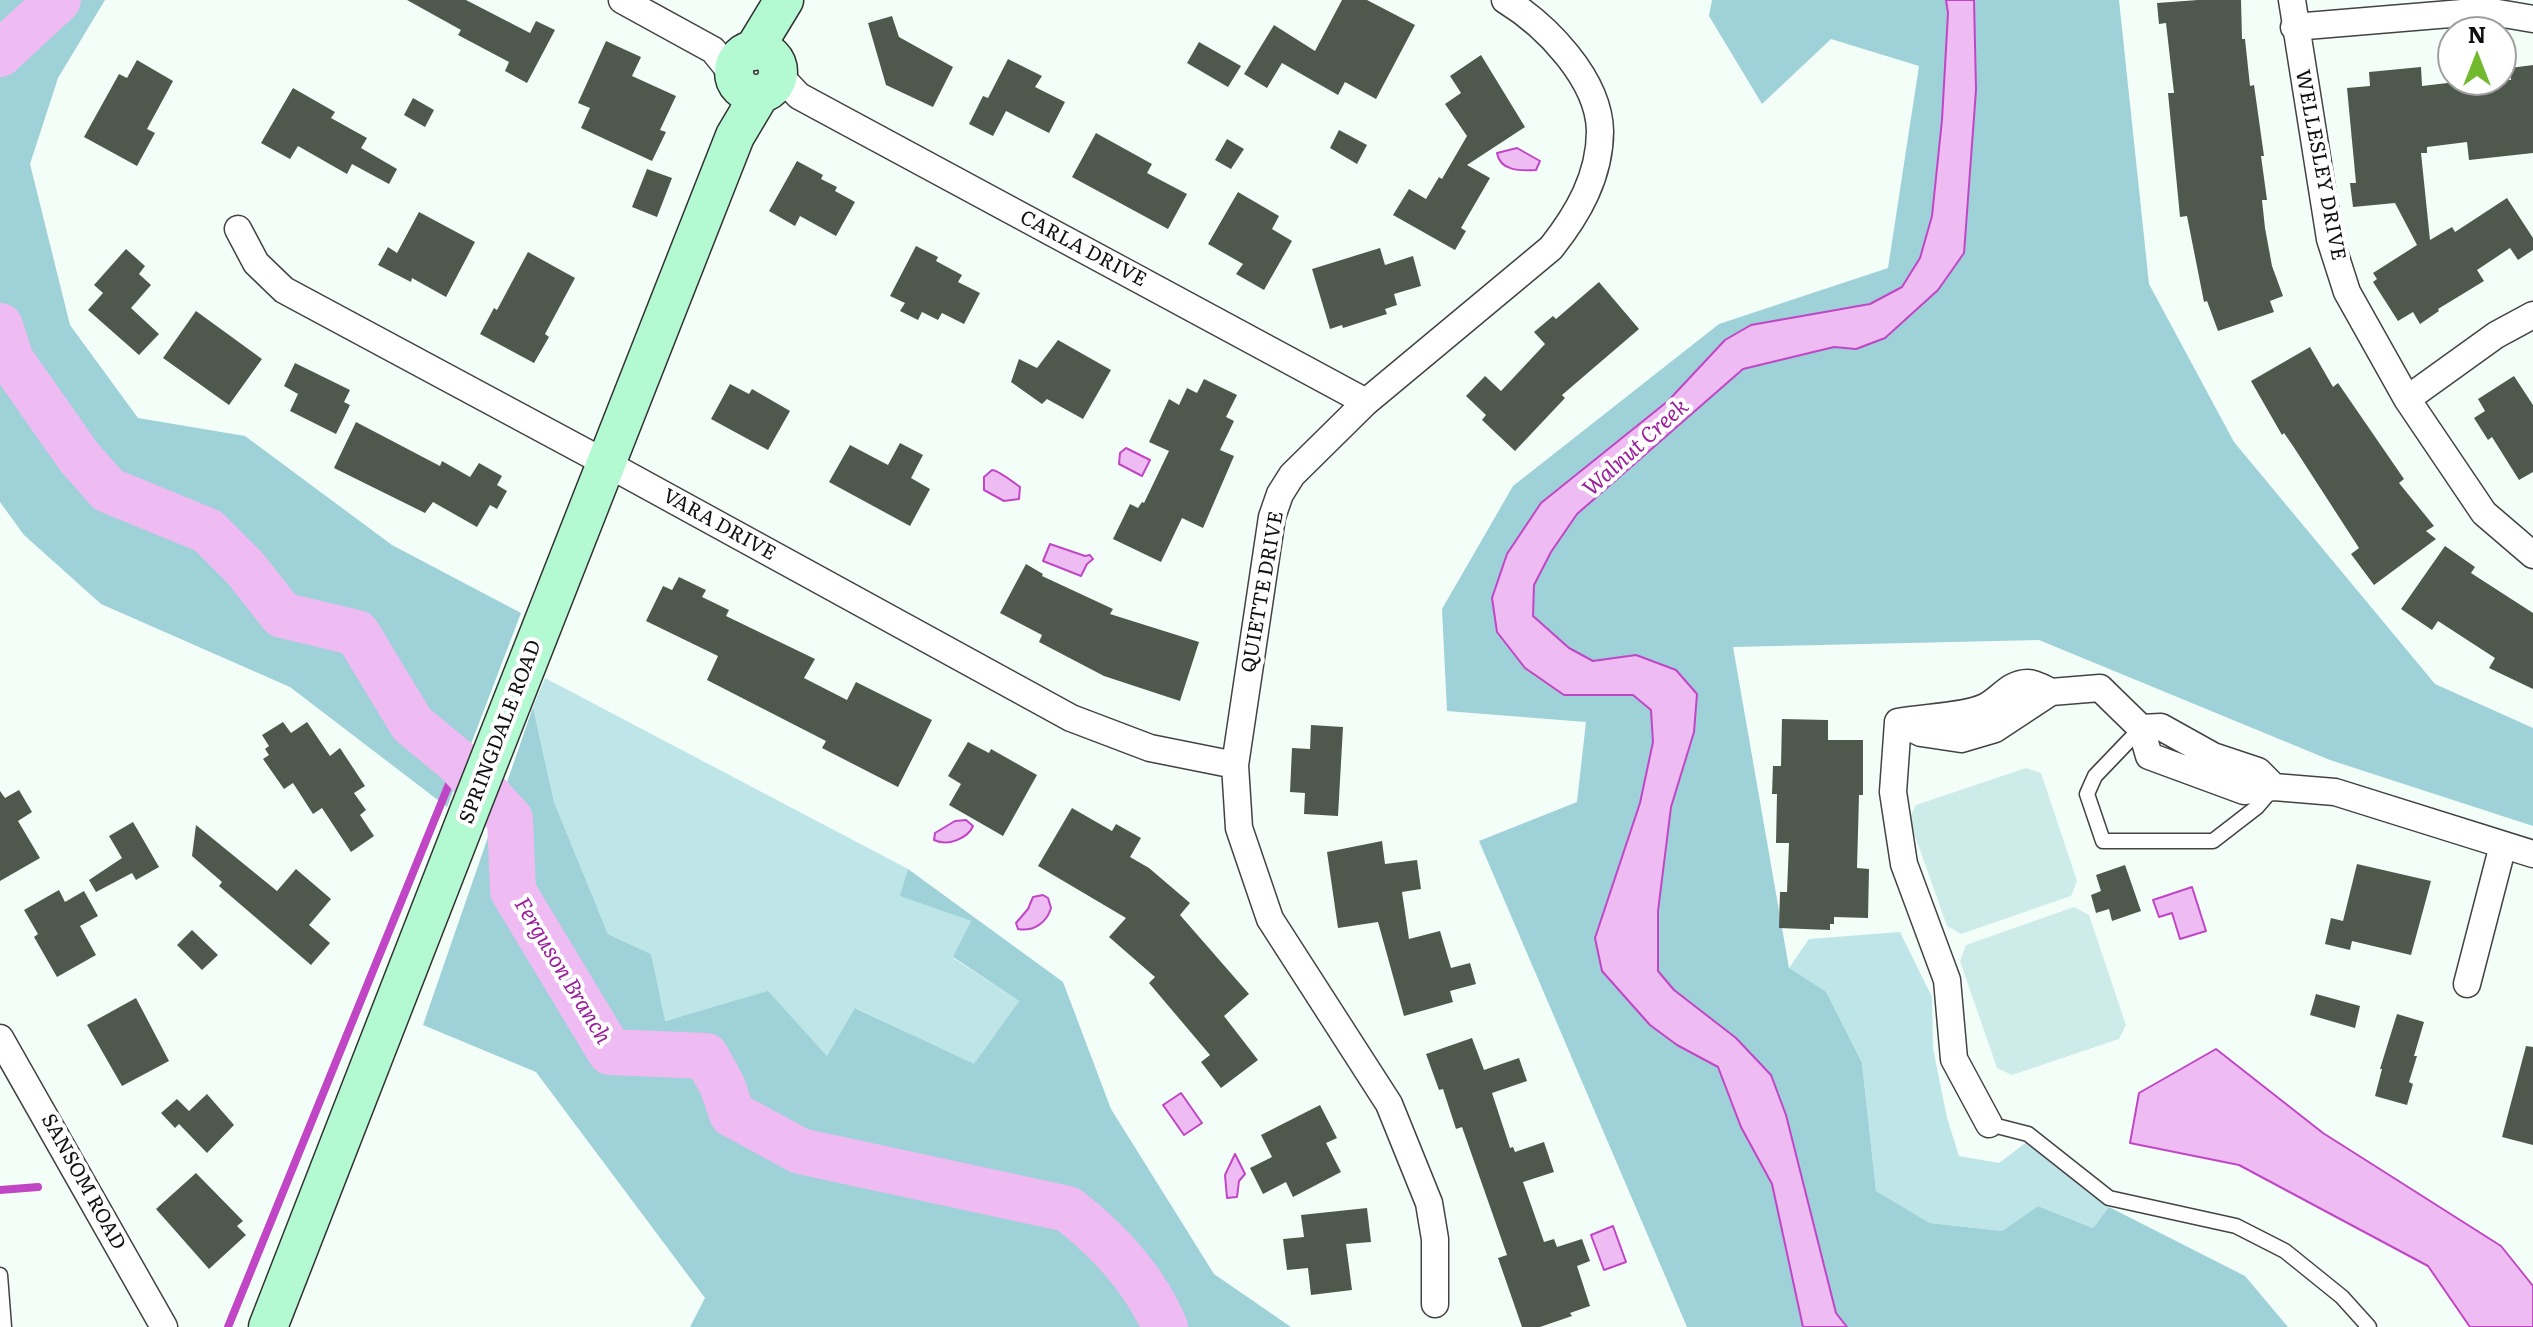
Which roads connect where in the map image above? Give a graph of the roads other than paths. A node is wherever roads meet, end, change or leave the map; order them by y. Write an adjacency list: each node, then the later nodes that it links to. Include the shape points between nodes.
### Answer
1 (622, 0): 7 (street, CARLA DRIVE)
2 (1505, 0): 11 (street, QUIETTE DRIVE, via 1544,29 1573,61 1591,94 1600,128 1586,196 1551,248)
3 (2292, 0): 6 (street, WELLESLEY DRIVE)
4 (783, 3): 7 (street, SPRINGDALE ROAD)
5 (2533, 19): 6 (street, via 2486,11)
6 (2294, 27): 10 (street, WELLESLEY DRIVE, via 2330,239 2347,292)
7 (756, 73): 11 (street, CARLA DRIVE); 12 (street, SPRINGDALE ROAD)
8 (238, 229): 12 (street, VARA DRIVE, via 256,263 284,290)
9 (2533, 315): 10 (street)
10 (2407, 399): 13 (street, WELLESLEY DRIVE, via 2484,513)
11 (1366, 402): 15 (street, QUIETTE DRIVE, via 1292,475 1280,494 1272,517)
12 (604, 462): 15 (street, VARA DRIVE, via 1071,718 1150,748); 26 (street, SPRINGDALE ROAD)
13 (2533, 555)
14 (2141, 728): 16 (street, via 2161,727 2213,756 2258,771); 16 (lane, via 2095,776 2087,794 2103,841 2213,841); 21 (street, via 2100,688 2051,692 2029,683 2007,689 1986,707 1898,722 1893,792 1904,864 1947,980 1954,1059)
15 (1235, 765): 23 (street, QUIETTE DRIVE, via 1239,828 1270,919 1389,1104 1429,1203)
16 (2274, 787): 17 (street, via 2335,792)
17 (2503, 845): 18 (street); 19 (street)
18 (2533, 854)
19 (2467, 984)
20 (0, 1038): 25 (street, SANSOM ROAD)
21 (1989, 1124): 27 (lane, via 2028,1134 2109,1198 2236,1226 2285,1251 2342,1297)
22 (0, 1275): 24 (lane)
23 (1435, 1304)
24 (4, 1327)
25 (164, 1327)
26 (268, 1327)
27 (2369, 1327)

